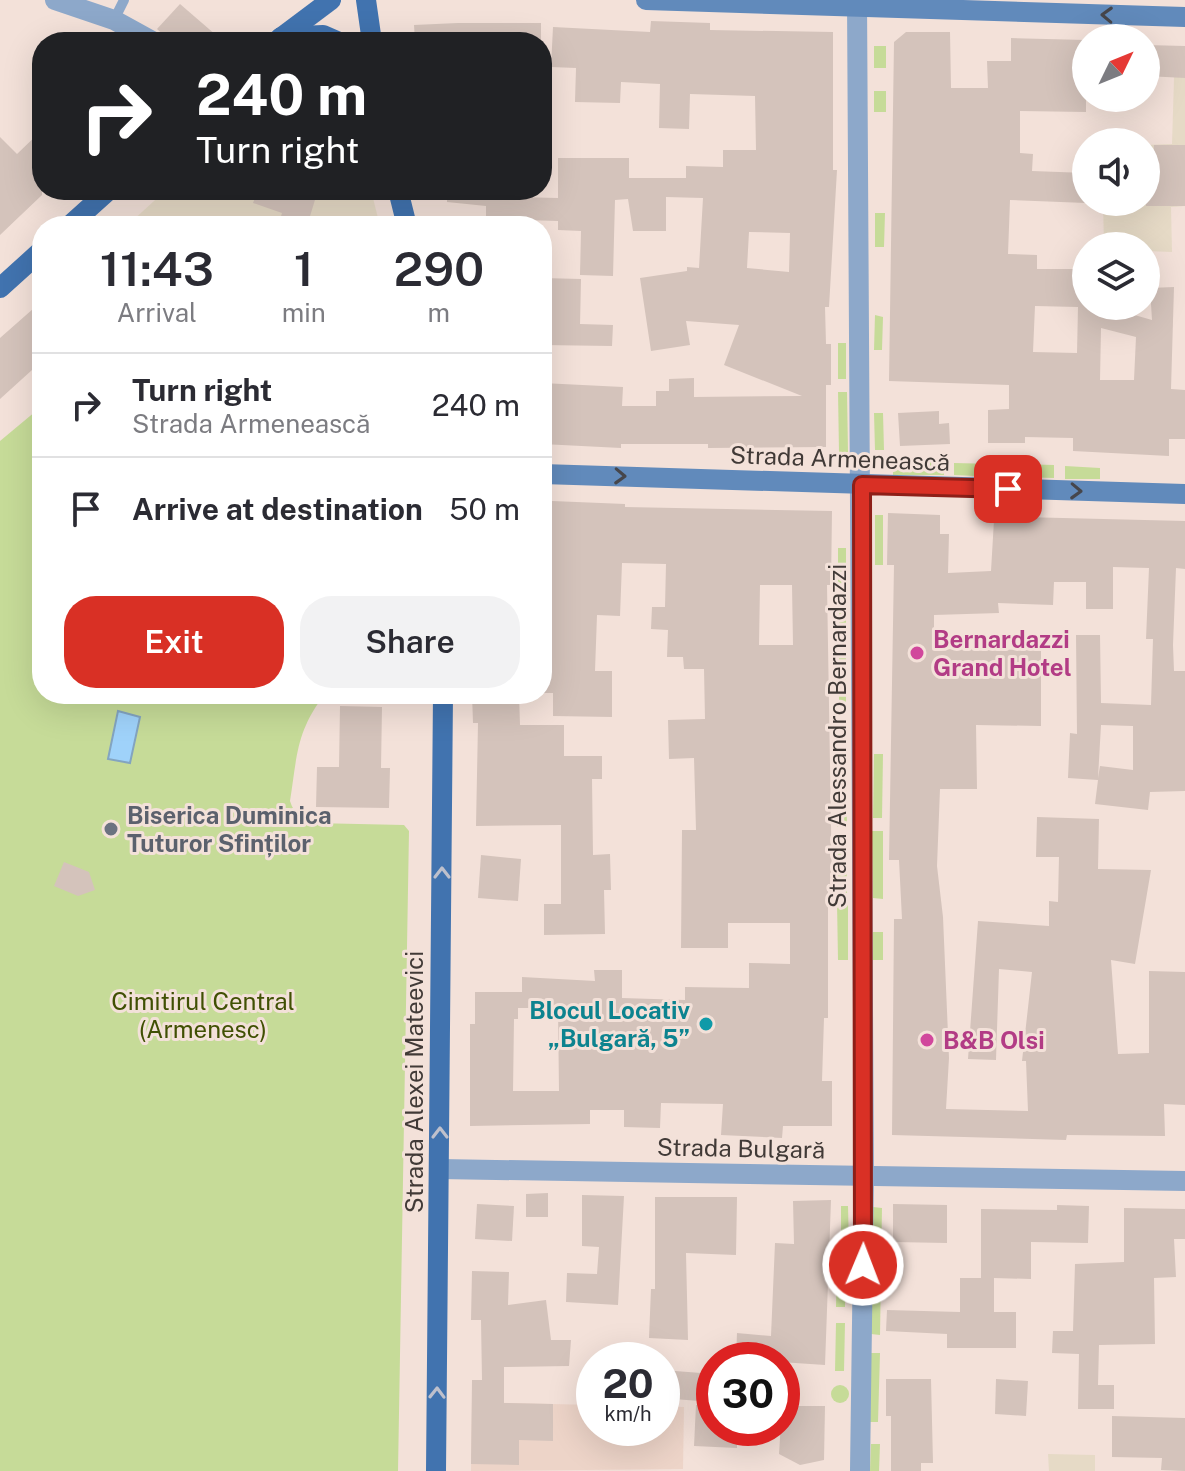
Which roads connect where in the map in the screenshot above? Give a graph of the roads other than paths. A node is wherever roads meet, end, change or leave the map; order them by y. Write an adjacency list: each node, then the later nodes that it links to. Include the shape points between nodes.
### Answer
1 (55, 0): 8 (street)
2 (124, 0): 8 (lane)
3 (331, 0): 10 (main road)
4 (366, 0): 11 (main road)
5 (646, 0): 6 (main road)
6 (857, 4): 7 (main road, one-way to 6); 17 (street, Strada Alessandro Bernardazzi)
7 (1185, 17)
8 (114, 20): 9 (street)
9 (136, 32)
10 (288, 32)
11 (371, 32)
12 (98, 200): 13 (main road)
13 (80, 216)
14 (32, 259): 15 (main road)
15 (0, 288)
16 (552, 474): 17 (main road, Strada Armenească, one-way to 17)
17 (862, 485): 18 (main road, Strada Armenească, one-way to 18); 21 (street, Strada Alessandro Bernardazzi)
18 (1185, 494)
19 (443, 704): 20 (main road, Strada Alexei Mateevici, one-way to 19)
20 (440, 1169): 21 (street, Strada Bulgară); 23 (main road, Strada Alexei Mateevici, one-way to 20)
21 (864, 1176): 22 (street, Strada Bulgară); 24 (street, Strada Alessandro Bernardazzi)
22 (1185, 1181)
23 (436, 1471)
24 (860, 1471)

